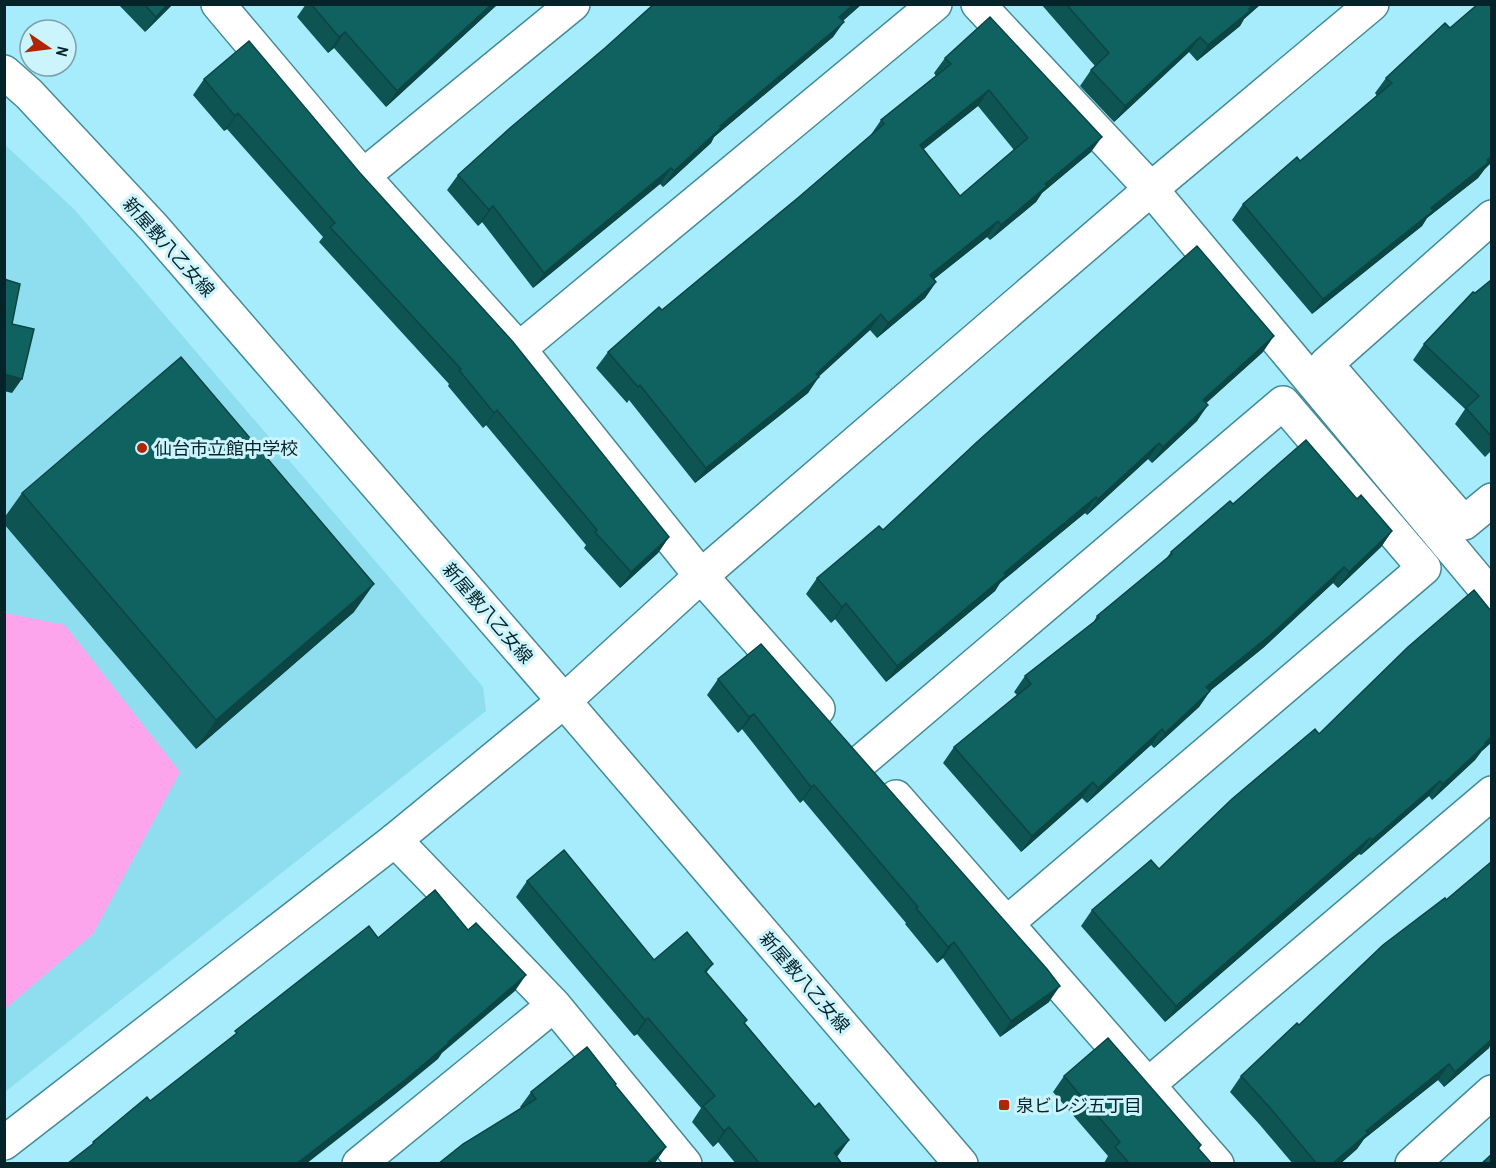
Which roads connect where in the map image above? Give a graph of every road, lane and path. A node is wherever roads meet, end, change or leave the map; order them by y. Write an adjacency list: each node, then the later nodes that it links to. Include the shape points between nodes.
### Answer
1 (573, 4): 7 (street)
2 (935, 4): 10 (street)
3 (978, 4): 8 (street)
4 (1372, 4): 8 (street)
5 (220, 5): 7 (street)
6 (4, 72): 14 (street, 新屋敷八乙女線, via 154,228)
7 (363, 176): 10 (street)
8 (1151, 189): 12 (street); 13 (street)
9 (1491, 217): 11 (street, via 1326,364 1464,523)
10 (519, 349): 12 (street)
11 (1491, 500)
12 (701, 576): 14 (street); 15 (street)
13 (1491, 597)
14 (564, 701): 17 (street); 25 (street, 新屋敷八乙女線)
15 (863, 760): 18 (street); 18 (street, via 1282,403 1424,568)
16 (1491, 794): 20 (street)
17 (395, 840): 19 (street); 22 (street)
18 (1007, 923): 20 (street)
19 (554, 1005): 23 (street); 24 (street)
20 (1149, 1083): 26 (street)
21 (1491, 1092): 27 (street)
22 (4, 1143)
23 (359, 1164)
24 (685, 1164)
25 (961, 1164)
26 (1217, 1164)
27 (1412, 1164)

